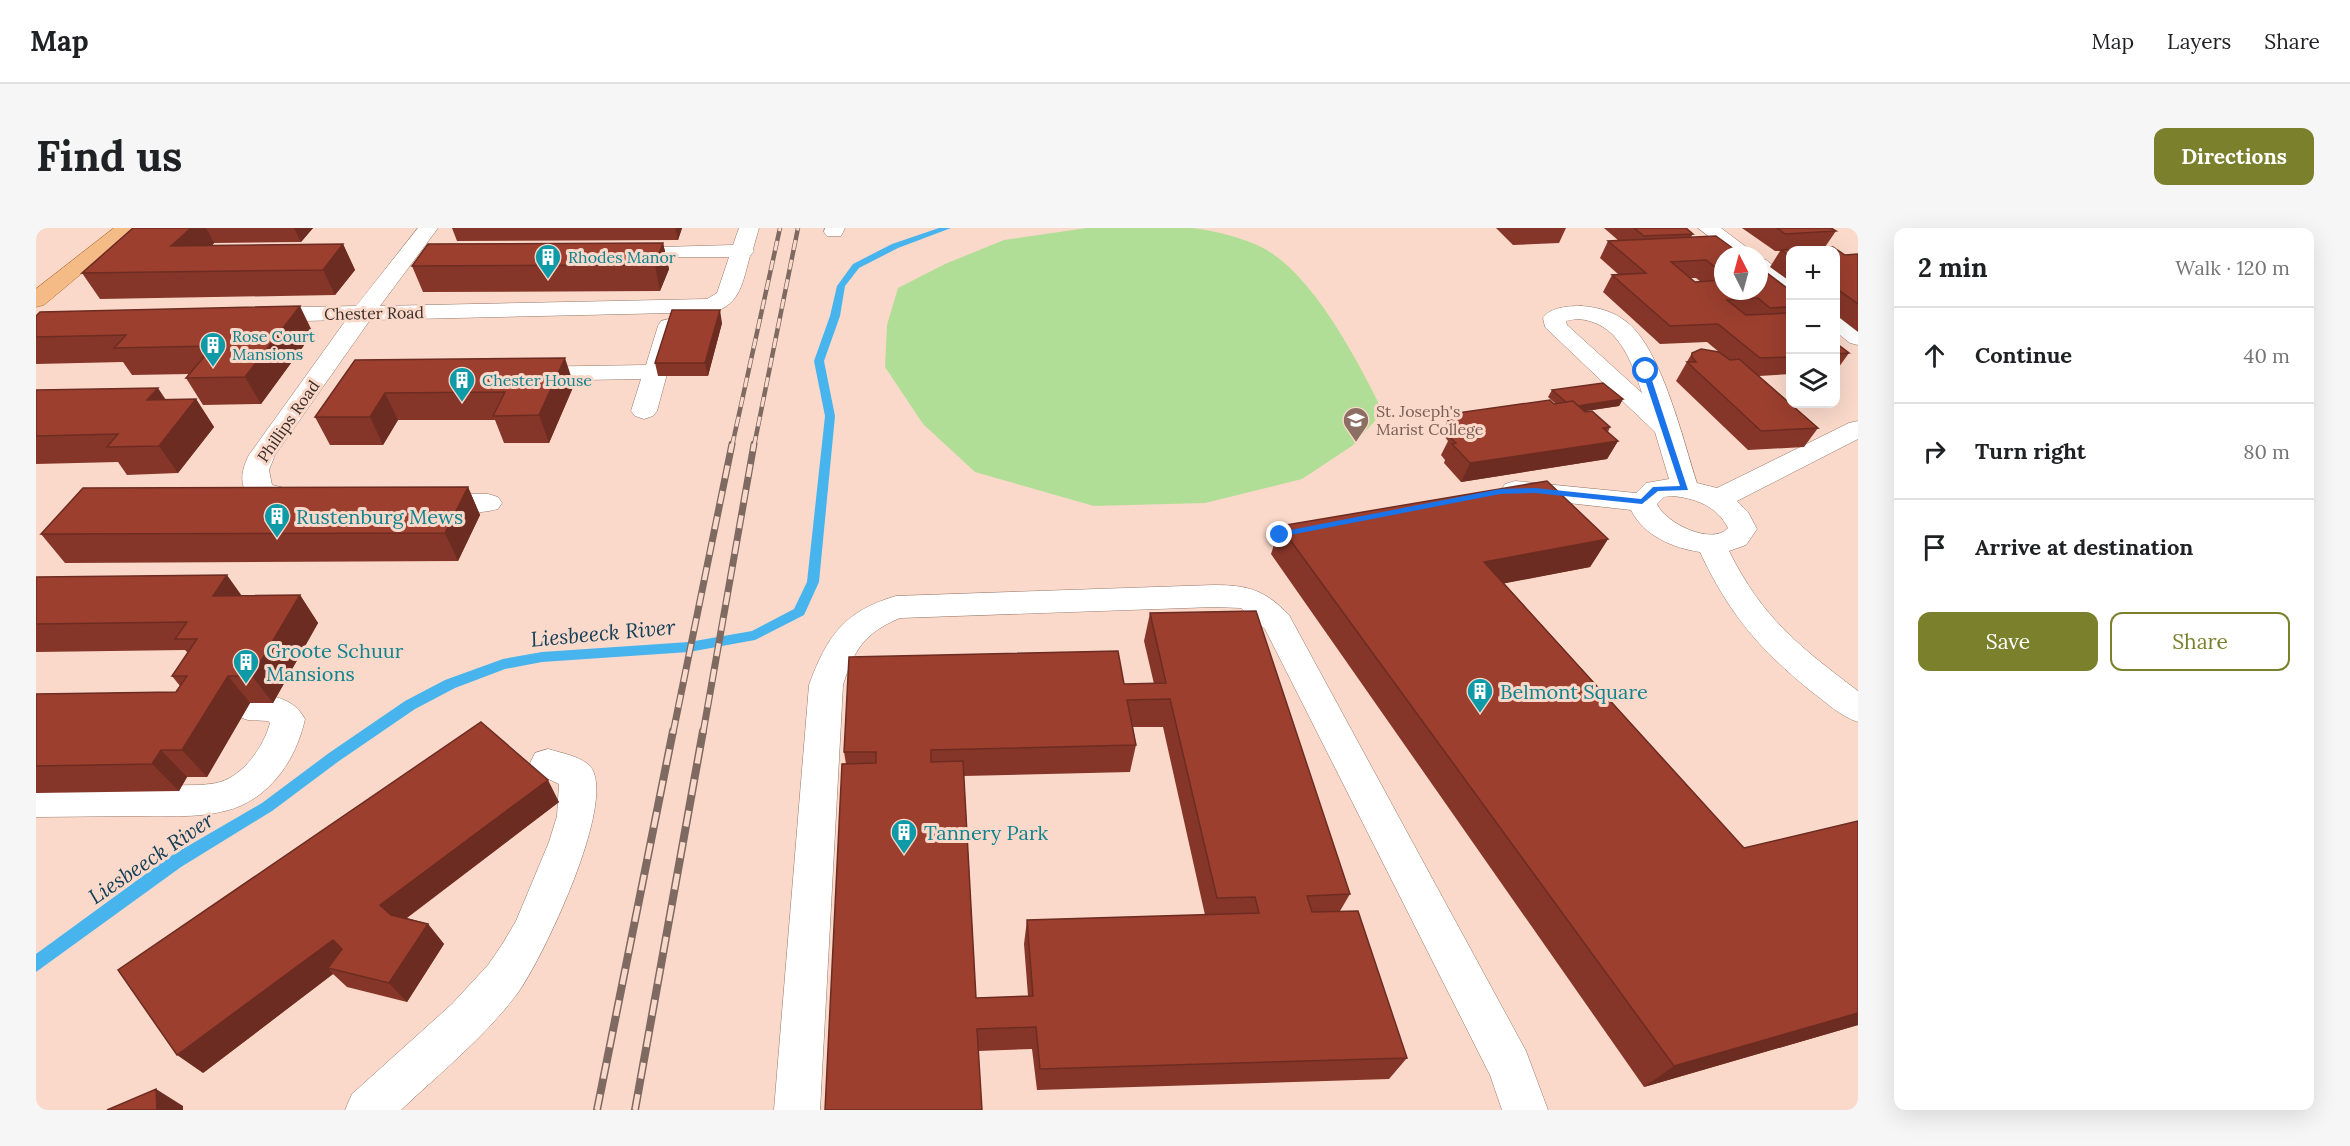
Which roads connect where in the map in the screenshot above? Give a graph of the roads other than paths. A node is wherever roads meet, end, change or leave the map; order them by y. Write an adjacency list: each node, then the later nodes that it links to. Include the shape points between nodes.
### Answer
1 (126, 228): 11 (main road)
2 (428, 228): 12 (street, Phillips Road)
3 (749, 228): 6 (street)
4 (1708, 228): 5 (street)
5 (1733, 246)
6 (744, 251): 7 (street); 10 (street, Chester Road, via 727,296 713,305)
7 (669, 252)
8 (1768, 271): 9 (street)
9 (1786, 284)
10 (674, 308): 12 (street, Chester Road); 16 (street)
11 (41, 311)
12 (363, 313): 13 (street, Chester Road); 24 (street, Phillips Road, via 330,377 262,455 255,470 260,490 276,497)
13 (236, 315)
14 (1840, 324): 15 (street)
15 (1858, 338)
16 (656, 372): 17 (street); 18 (street)
17 (507, 374)
18 (644, 411)
19 (1666, 428): 19 (street, via 1556,327 1554,318 1587,313 1623,330 1634,345); 21 (street)
20 (1858, 429): 23 (street)
21 (1685, 488): 23 (street); 26 (street, via 1656,489)
22 (1489, 494): 26 (street, via 1535,490)
23 (1718, 499): 28 (street, via 1738,517 1743,529 1739,537 1728,543)
24 (322, 501)
25 (405, 502): 27 (street)
26 (1642, 502): 28 (street, via 1646,514 1672,534)
27 (488, 503)
28 (1711, 544): 30 (street, via 1747,610 1768,634)
29 (248, 707): 32 (street, via 283,712 288,719 286,731 265,768 251,782 227,795 201,800)
30 (1858, 709)
31 (548, 763): 33 (street, via 577,777 579,793 564,854 520,955 473,1013)
32 (36, 802)
33 (368, 1110)
34 (797, 1110): 35 (street, via 826,685 837,650 874,615 896,607 1214,596 1241,596 1260,602 1278,623 1510,1067)
35 (1525, 1110)

